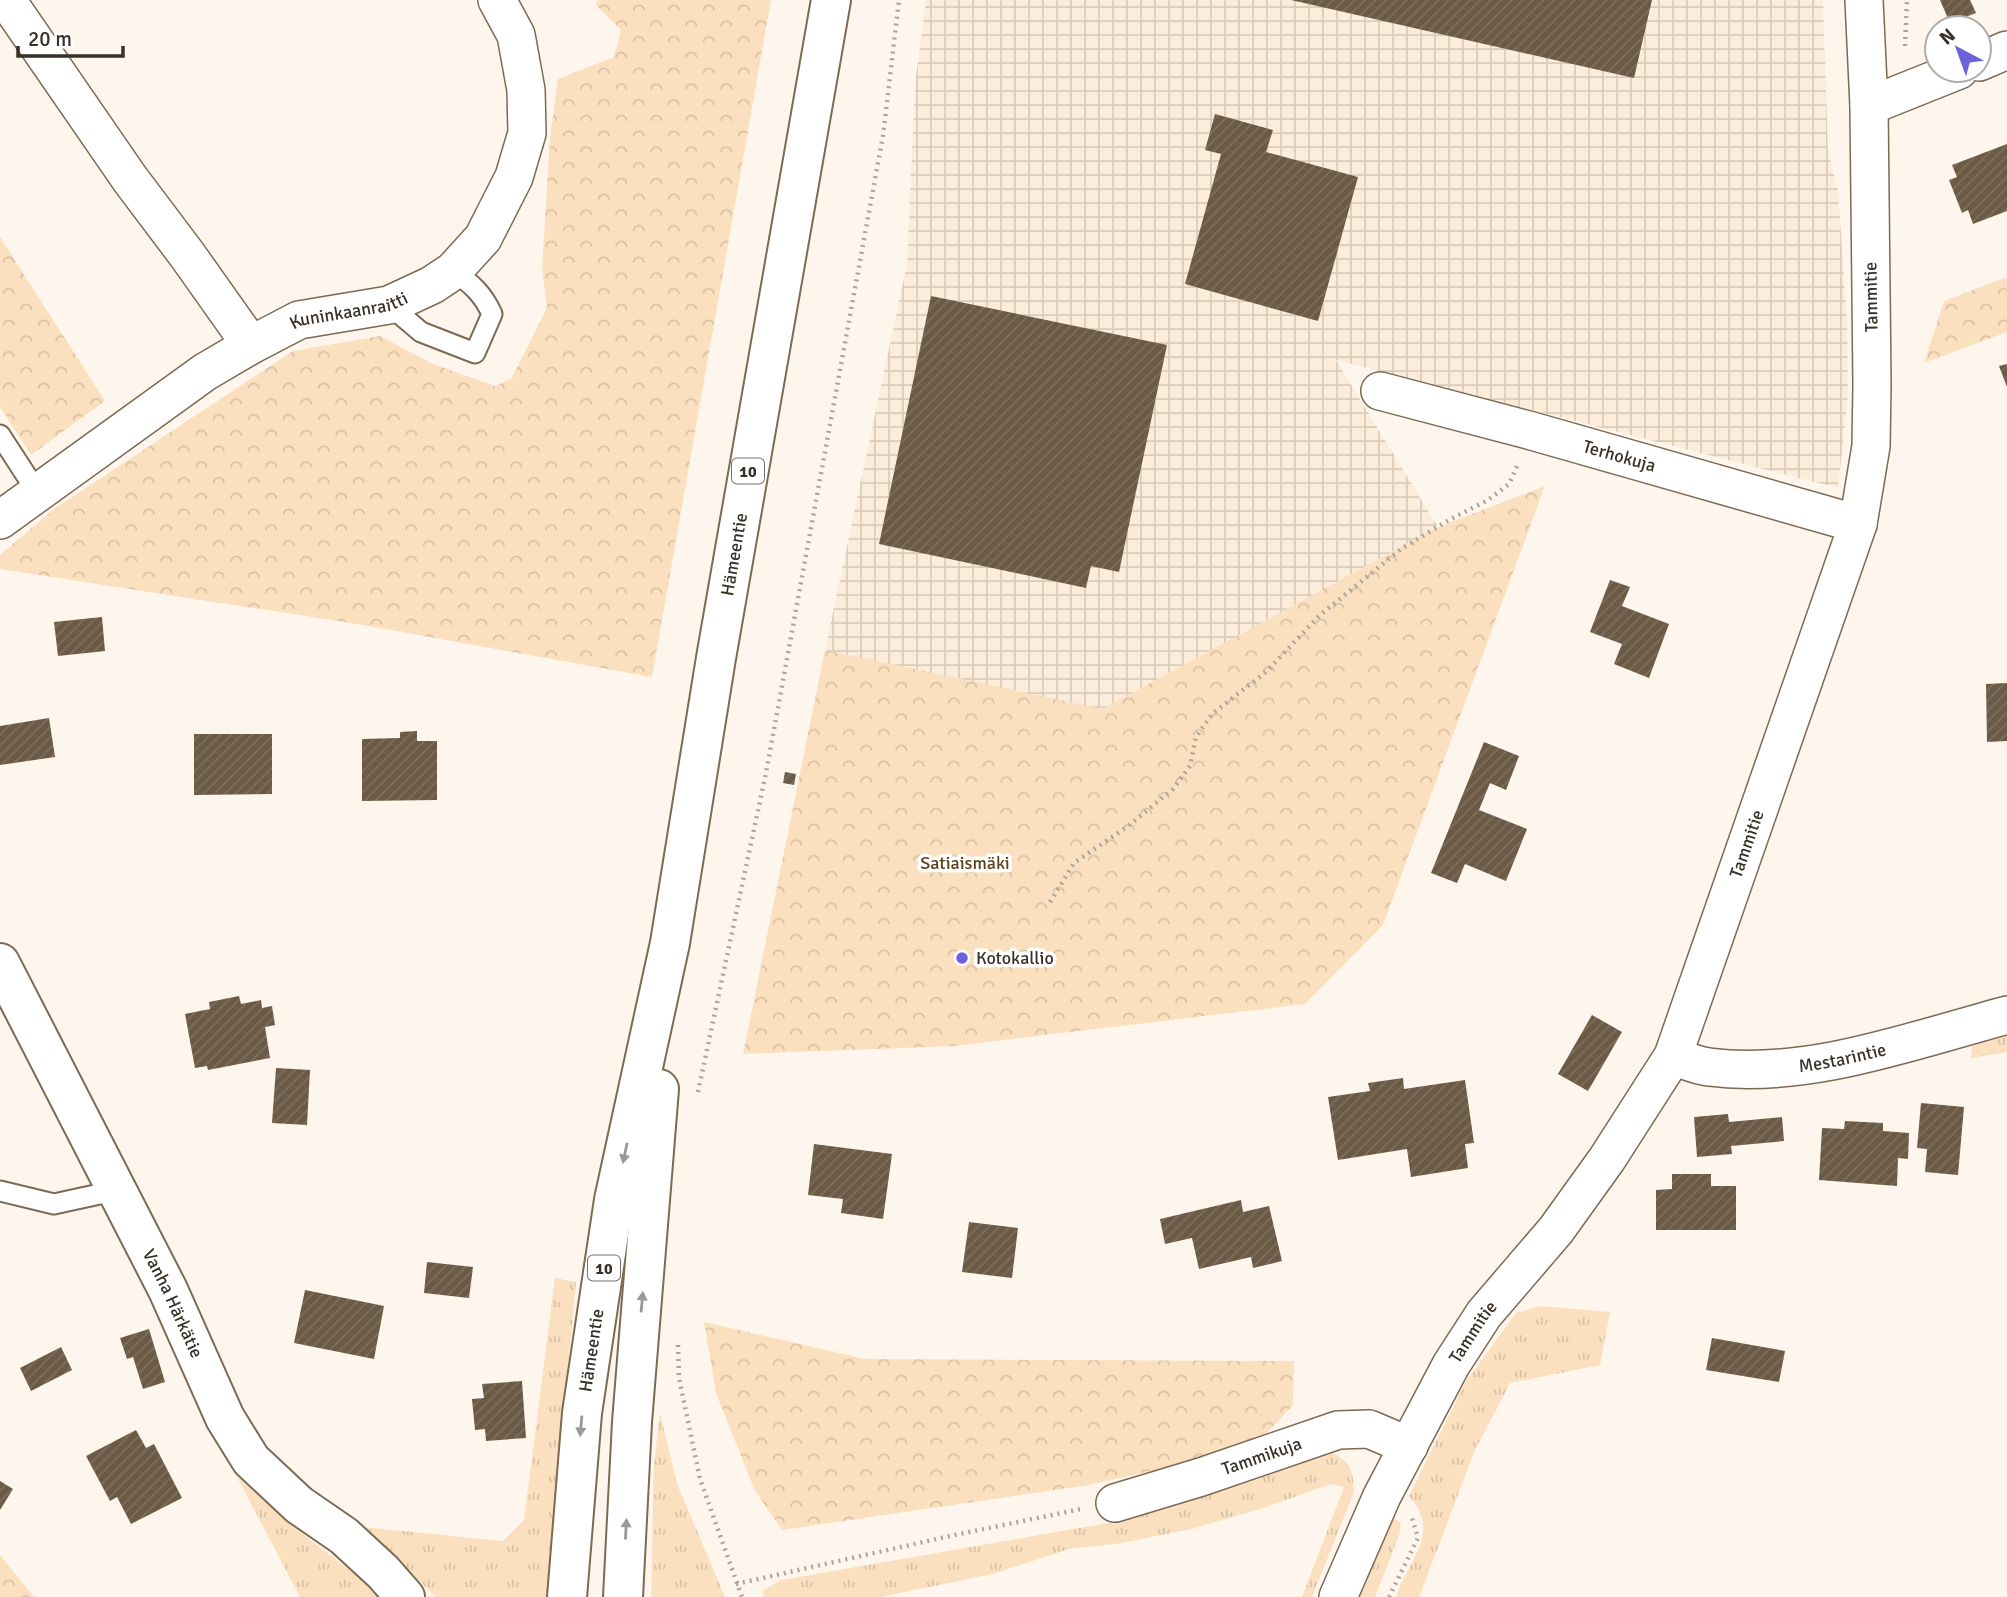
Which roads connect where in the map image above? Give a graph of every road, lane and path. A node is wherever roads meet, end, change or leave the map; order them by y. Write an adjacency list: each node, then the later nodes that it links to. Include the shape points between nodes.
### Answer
1 (497, 0): 8 (street, Kuninkaanraitti, via 516,35 526,90 527,133 513,177 483,238)
2 (831, 0): 18 (main road, Hämeentie / 10)
3 (899, 0): 22 (path, via 883,136 766,773)
4 (1864, 0): 7 (street, Tammitie)
5 (10, 5): 10 (street)
6 (1924, 84): 7 (street)
7 (1869, 106): 16 (street, Tammitie, via 1871,434)
8 (453, 271): 9 (street, Kuninkaanraitti); 9 (lane, via 471,283 492,314 475,353 421,332)
9 (389, 305): 10 (street, Kuninkaanraitti, via 299,320)
10 (251, 345): 14 (street, Kuninkaanraitti, via 205,372)
11 (1380, 391): 12 (street, Terhokuja)
12 (1532, 431): 16 (street, Terhokuja); 17 (path, via 1509,484 1401,549 1319,616 1266,671 1212,714 1196,737 1191,766 1173,789 1074,863)
13 (0, 435): 14 (lane)
14 (37, 492): 15 (street, Kuninkaanraitti)
15 (0, 520)
16 (1858, 524): 21 (street, Tammitie)
17 (1050, 902)
18 (670, 943): 30 (main road, Hämeentie / 10, one-way to 30, via 614,1200 582,1413); 31 (main road, Hämeentie / 10, one-way to 18, via 632,1422)
19 (0, 963): 23 (main road, Vanha Härkätie)
20 (2007, 1015): 21 (street, Mestarintie, via 1826,1063 1752,1070 1706,1067)
21 (1673, 1056): 26 (street, Tammitie, via 1608,1159 1556,1230 1484,1314)
22 (697, 1103)
23 (118, 1190): 24 (lane, via 54,1204); 29 (main road, Vanha Härkätie, via 225,1418 251,1460 299,1504 344,1536)
24 (0, 1191)
25 (678, 1337): 28 (path, via 678,1378 686,1421 700,1479)
26 (1409, 1446): 27 (street, Tammikuja, via 1369,1429 1338,1430); 33 (street, Tammitie)
27 (1115, 1503): 28 (path)
28 (736, 1584): 32 (path)
29 (405, 1597)
30 (567, 1597)
31 (623, 1597)
32 (742, 1597)
33 (1338, 1597)

